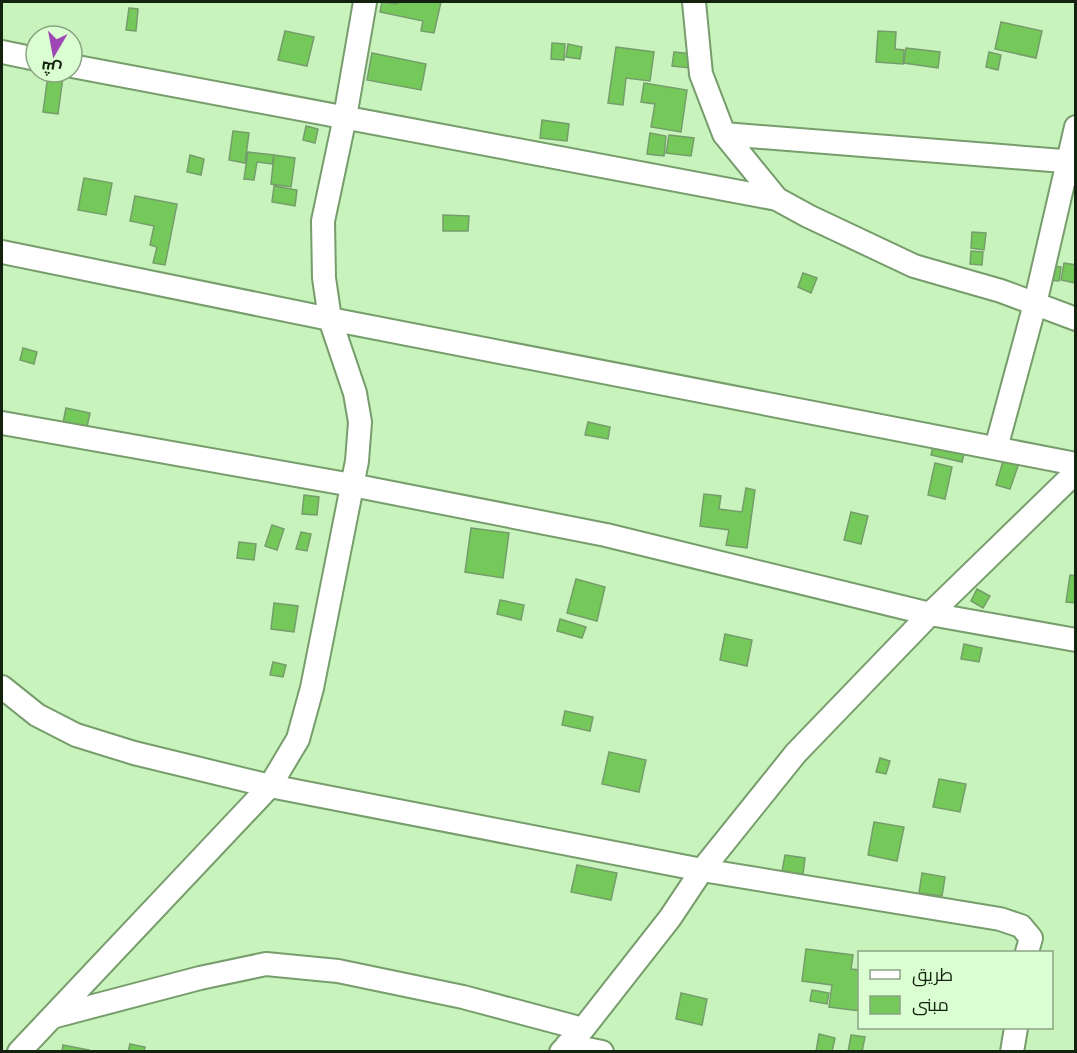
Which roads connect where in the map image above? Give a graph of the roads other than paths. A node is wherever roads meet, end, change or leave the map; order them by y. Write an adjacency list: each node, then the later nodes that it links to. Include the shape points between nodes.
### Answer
1 (365, 2): 6 (street)
2 (694, 2): 8 (street, via 701,75)
3 (2, 52): 4 (street)
4 (24, 57)
5 (84, 68): 6 (street)
6 (345, 117): 10 (street); 13 (street, via 323,221 324,278)
7 (1076, 127): 9 (street)
8 (724, 134): 9 (street); 10 (street)
9 (1072, 162): 12 (street)
10 (777, 199): 12 (street, via 914,266)
11 (2, 252): 13 (street)
12 (1035, 304): 14 (street); 16 (street)
13 (330, 319): 16 (street); 19 (street, via 355,393 360,422)
14 (1076, 319)
15 (2, 423): 19 (street)
16 (996, 448): 17 (street)
17 (1076, 464)
18 (1076, 472): 20 (street)
19 (352, 485): 20 (street, via 606,535); 23 (street, via 312,688 298,739)
20 (930, 614): 21 (street); 24 (street, via 796,753)
21 (1076, 640)
22 (2, 687): 23 (street, via 37,715 76,735)
23 (270, 786): 24 (street); 26 (street)
24 (702, 870): 25 (street, via 1000,919 1021,926 1030,938); 28 (street, via 670,918)
25 (1027, 951)
26 (52, 1017): 28 (street, via 266,964 349,974 463,997); 29 (street)
27 (1016, 1029): 31 (street)
28 (570, 1042): 30 (street)
29 (19, 1052)
30 (602, 1052)
31 (1012, 1052)

